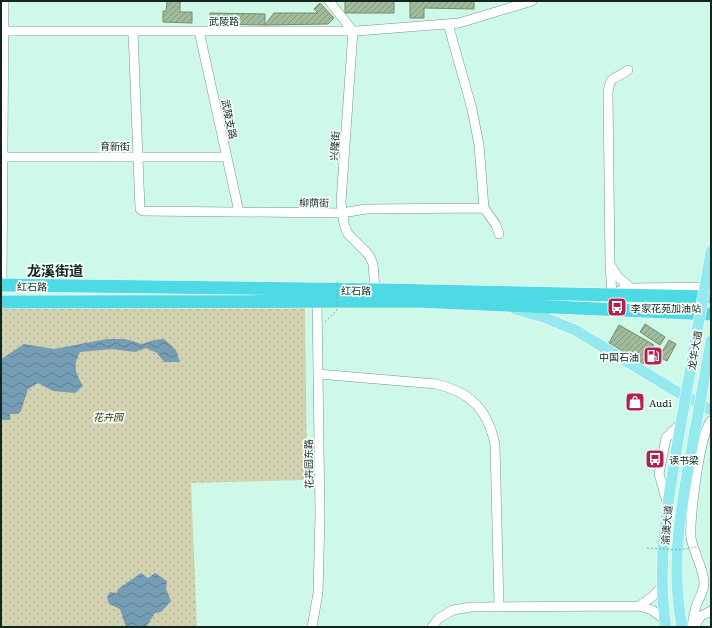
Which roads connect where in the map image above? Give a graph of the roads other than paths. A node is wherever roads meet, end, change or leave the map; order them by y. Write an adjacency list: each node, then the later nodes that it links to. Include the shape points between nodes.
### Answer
1 (4, 1): 5 (street)
2 (329, 1): 8 (street)
3 (532, 1): 4 (street, 武陵路)
4 (448, 24): 8 (street, 武陵路); 13 (street, via 472,109 479,145)
5 (3, 31): 6 (street, 武陵路); 12 (street)
6 (133, 31): 7 (street, 武陵路); 10 (street)
7 (200, 31): 8 (street, 武陵路); 11 (street, 武陵支路)
8 (353, 31): 15 (street, 兴隆街)
9 (628, 70): 18 (street, via 614,76 608,92)
10 (139, 156): 11 (street, 育新街); 12 (street, 育新街); 14 (street, 柳荫街, via 140,209 143,211)
11 (227, 156): 14 (street, 武陵支路)
12 (4, 157): 19 (street)
13 (484, 208): 15 (street, 柳荫街, via 366,209); 16 (street, via 493,219)
14 (239, 212): 15 (street, 柳荫街)
15 (342, 213): 22 (street, 兴隆街, via 348,234 369,255 373,264)
16 (499, 234)
17 (711, 252): 33 (main road, 龙华大道, bridge)
18 (610, 264): 21 (street, via 618,277); 23 (street)
19 (2, 285): 22 (highway, 红石路)
20 (711, 287): 21 (street)
21 (631, 288): 23 (street)
22 (375, 290): 23 (highway, 红石路)
23 (612, 295): 24 (highway, 红石路)
24 (711, 297)
25 (317, 301): 26 (highway, 红石路); 27 (highway, 红石路, via 415,301); 30 (street, 花卉园东路)
26 (1, 302)
27 (505, 306): 28 (highway, 红石路); 31 (main road, 红石路, via 575,330)
28 (711, 314)
29 (711, 340): 34 (main road, 龙华大道, bridge)
30 (318, 374): 38 (street, via 436,384 453,388 467,395 485,414 492,429 495,445); 42 (street, 花卉园东路, via 320,524 318,593)
31 (711, 410)
32 (711, 422): 35 (street, via 707,425 703,438 691,513 691,538)
33 (680, 423): 37 (main road, 渝澳大道, via 667,504)
34 (695, 431): 44 (main road, 渝澳大道, via 681,507 676,563 676,588)
35 (701, 563): 36 (street); 45 (street, via 704,585 696,605)
36 (711, 578)
37 (662, 586): 39 (street); 41 (main road, 渝澳大道)
38 (500, 606): 39 (street); 43 (street, via 454,610 439,618)
39 (639, 606): 41 (street, via 652,610)
40 (711, 611): 45 (street, via 701,616)
41 (665, 625)
42 (312, 627)
43 (432, 627)
44 (682, 627)
45 (693, 627)

